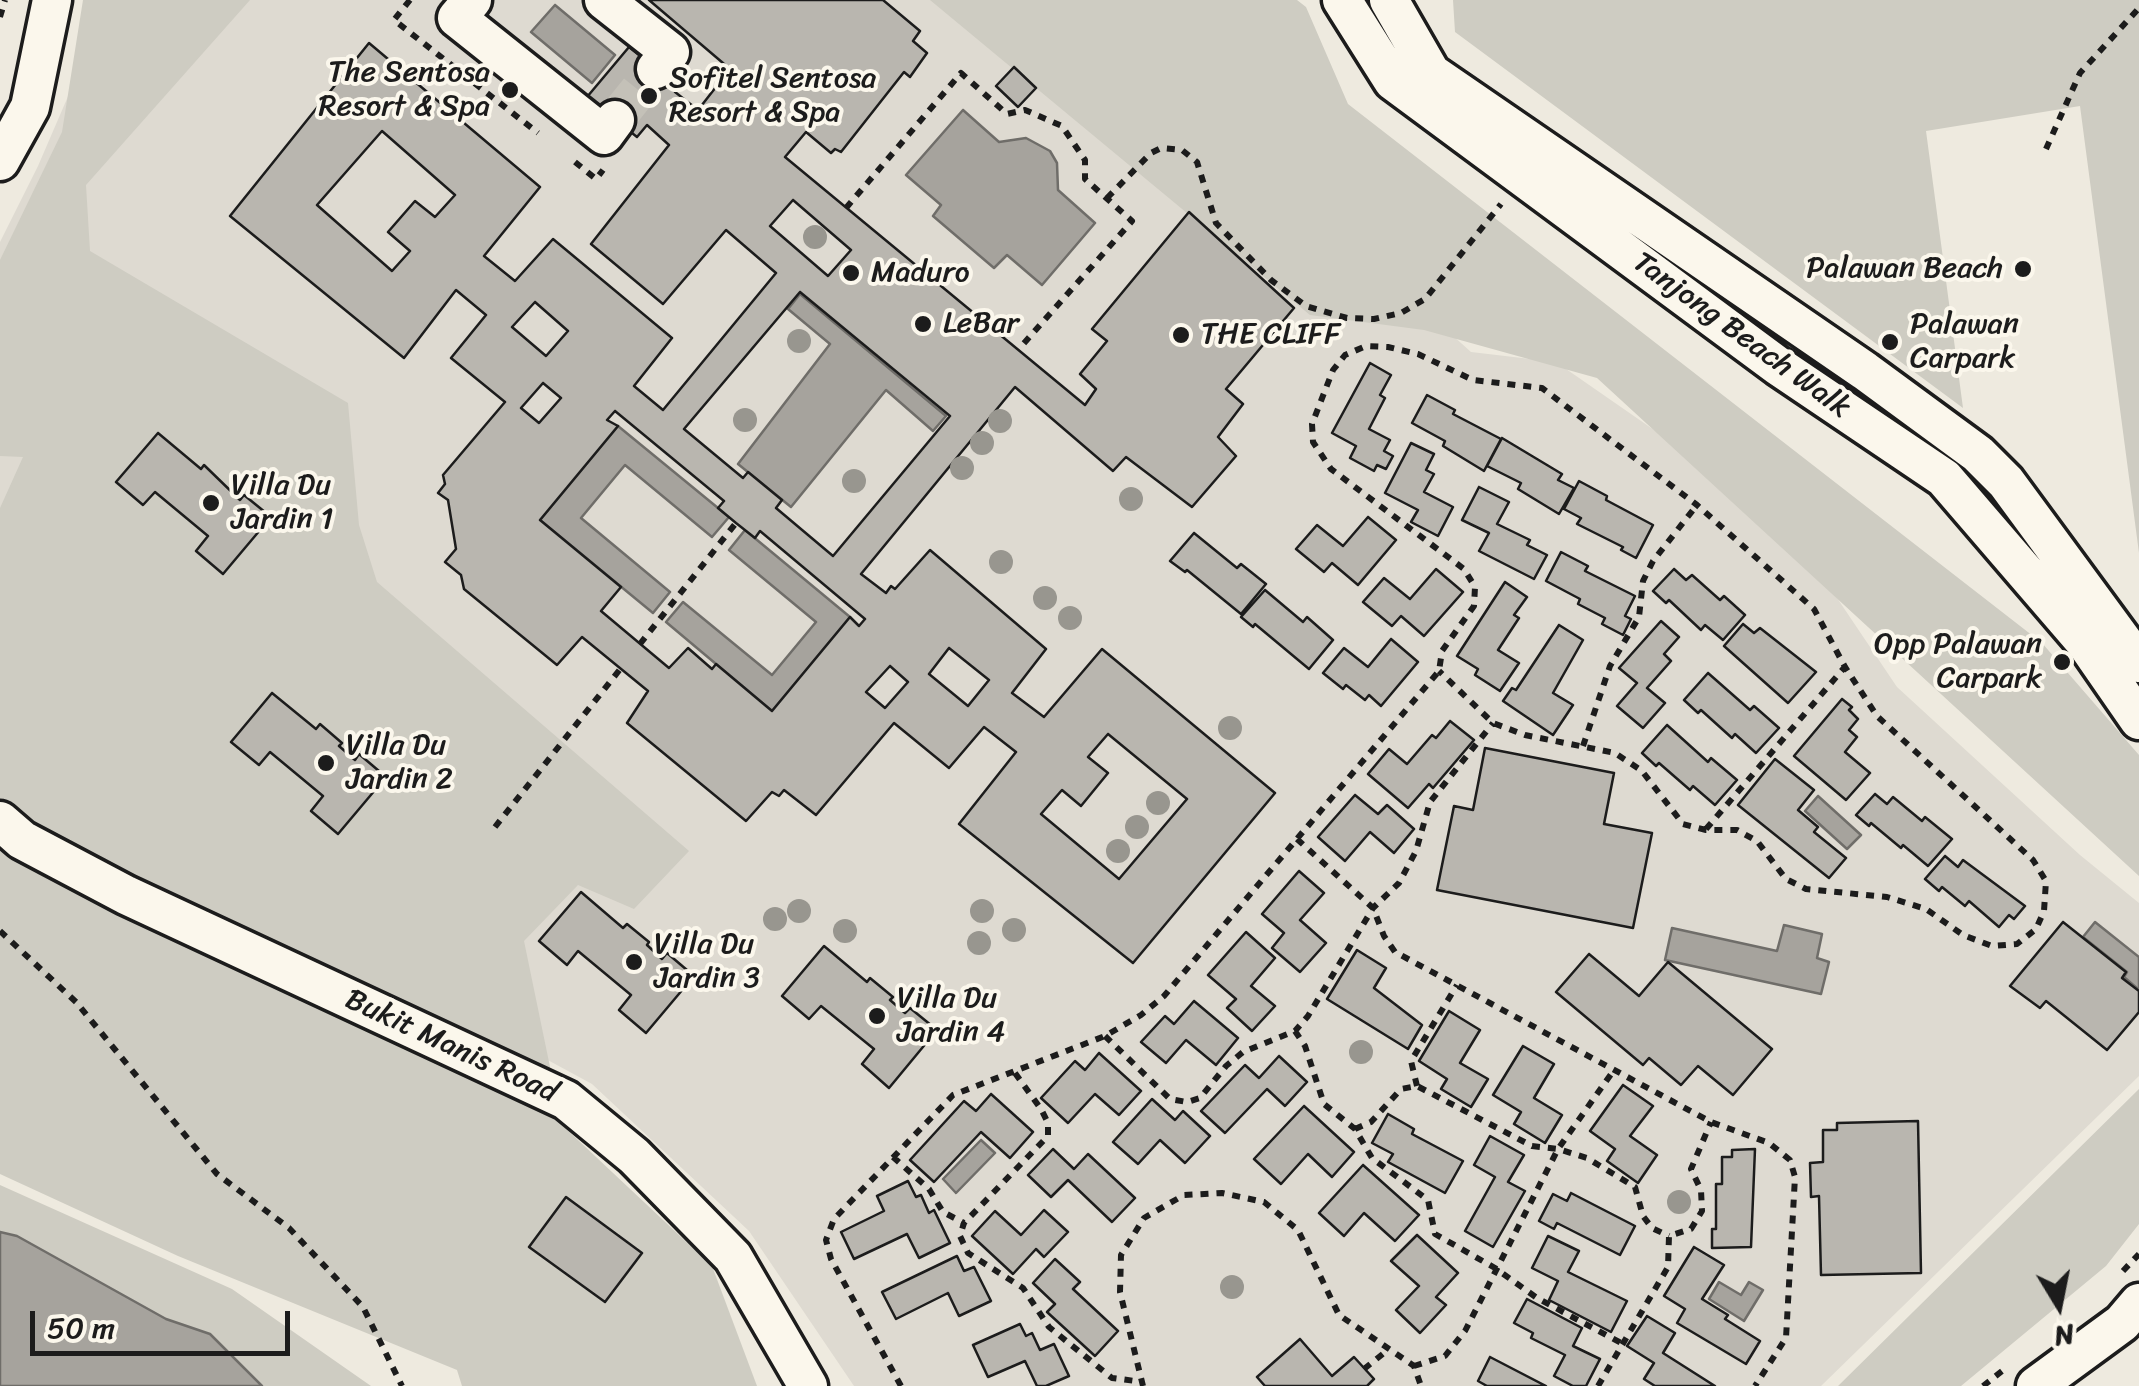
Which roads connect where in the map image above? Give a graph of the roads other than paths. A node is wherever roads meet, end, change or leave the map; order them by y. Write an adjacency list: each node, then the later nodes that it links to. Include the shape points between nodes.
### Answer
1 (52, 0): 8 (street, via 30,107)
2 (472, 0): 7 (street, via 457,18 604,134)
3 (604, 0): 6 (street, via 670,52)
4 (1342, 0): 9 (street, Tanjong Beach Walk, via 1393,81 1778,366 1944,478)
5 (1389, 0): 9 (street, Tanjong Beach Walk, via 1432,73 1978,454 2115,627)
6 (656, 69)
7 (615, 120)
8 (0, 161)
9 (2133, 692)
10 (0, 821): 12 (street, Bukit Manis Road, via 22,840 126,895 566,1100 634,1156 733,1257)
11 (2139, 1302): 13 (street, via 2122,1323)
12 (808, 1386)
13 (2036, 1386)

